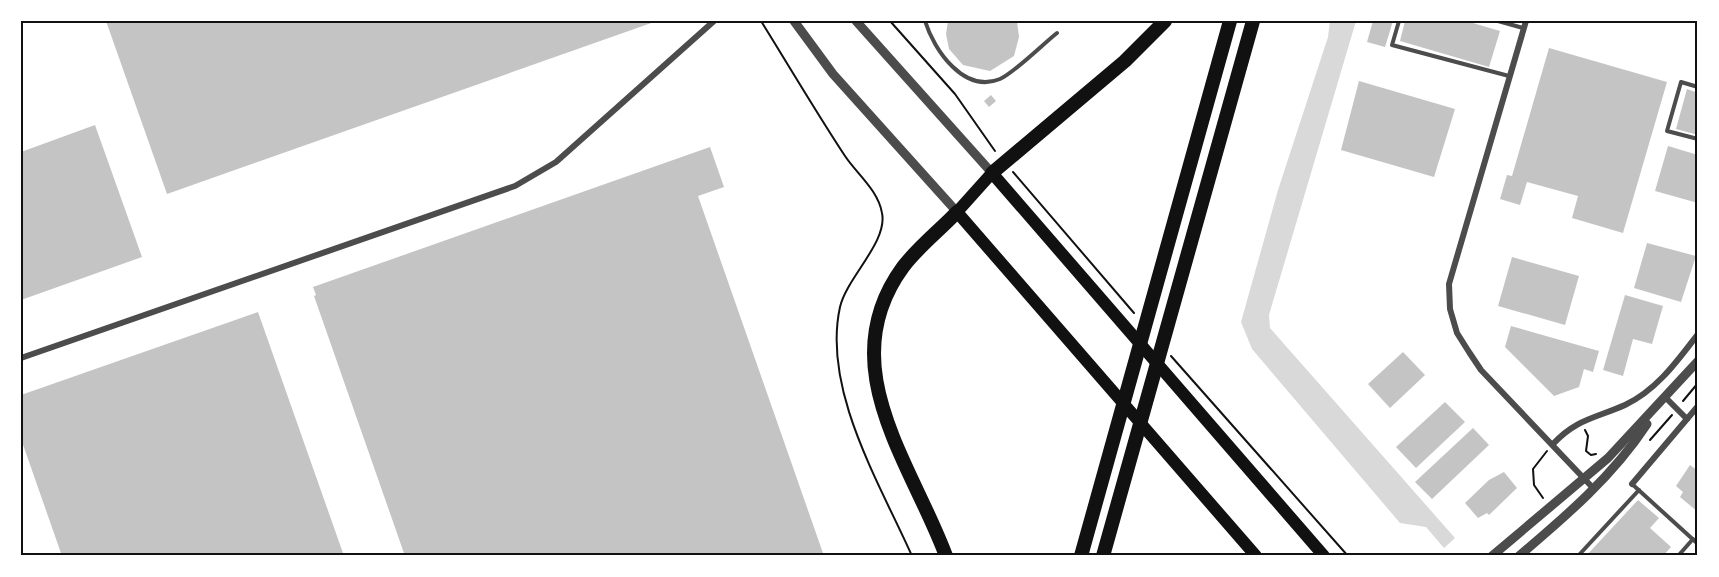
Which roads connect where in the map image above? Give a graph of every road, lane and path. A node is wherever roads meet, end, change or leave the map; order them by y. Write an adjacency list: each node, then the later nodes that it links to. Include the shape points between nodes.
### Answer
1 (714, 21): 20 (street, via 536,176)
2 (760, 21): 36 (path, via 880,204 883,215 879,235 840,306 840,385)
3 (795, 21): 18 (street, via 833,74)
4 (925, 21): 13 (lane, via 945,58 961,74 982,82 1001,79)
5 (1165, 21): 17 (highway, via 1125,61)
6 (1230, 21): 38 (highway)
7 (1253, 21): 39 (highway)
8 (1399, 21): 14 (lane, via 1392,45)
9 (1498, 21): 12 (lane)
10 (1526, 21): 12 (street)
11 (861, 23): 17 (street)
12 (1524, 29): 14 (street)
13 (1057, 33)
14 (1510, 76): 27 (street, via 1449,284 1450,309 1457,333 1481,370)
15 (1698, 87): 16 (lane, via 1681,82 1667,131)
16 (1698, 140)
17 (992, 173): 18 (main road); 41 (main road)
18 (957, 212): 37 (highway, via 904,266 887,293 873,341 876,386 885,419); 40 (main road)
19 (1698, 334): 26 (street, via 1652,387 1626,404)
20 (21, 358)
21 (1698, 361): 23 (street)
22 (1200, 388): 42 (path)
23 (1663, 401): 25 (street); 28 (street); 31 (street, via 1632,447)
24 (1698, 406): 25 (street)
25 (1688, 419): 30 (street)
26 (1580, 421): 27 (street); 28 (path, via 1588,436 1586,450)
27 (1553, 444): 29 (street); 33 (path, via 1533,469 1534,485)
28 (1608, 458): 29 (street)
29 (1584, 478): 31 (street); 33 (street)
30 (1632, 484): 32 (lane)
31 (1594, 489): 44 (street)
32 (1639, 490): 34 (lane); 45 (lane)
33 (1551, 507): 43 (street)
34 (1693, 539): 35 (lane); 46 (lane)
35 (1698, 544)
36 (912, 556)
37 (946, 556)
38 (1081, 556)
39 (1103, 556)
40 (1256, 556)
41 (1324, 556)
42 (1348, 556)
43 (1491, 556)
44 (1519, 556)
45 (1578, 556)
46 (1678, 556)

